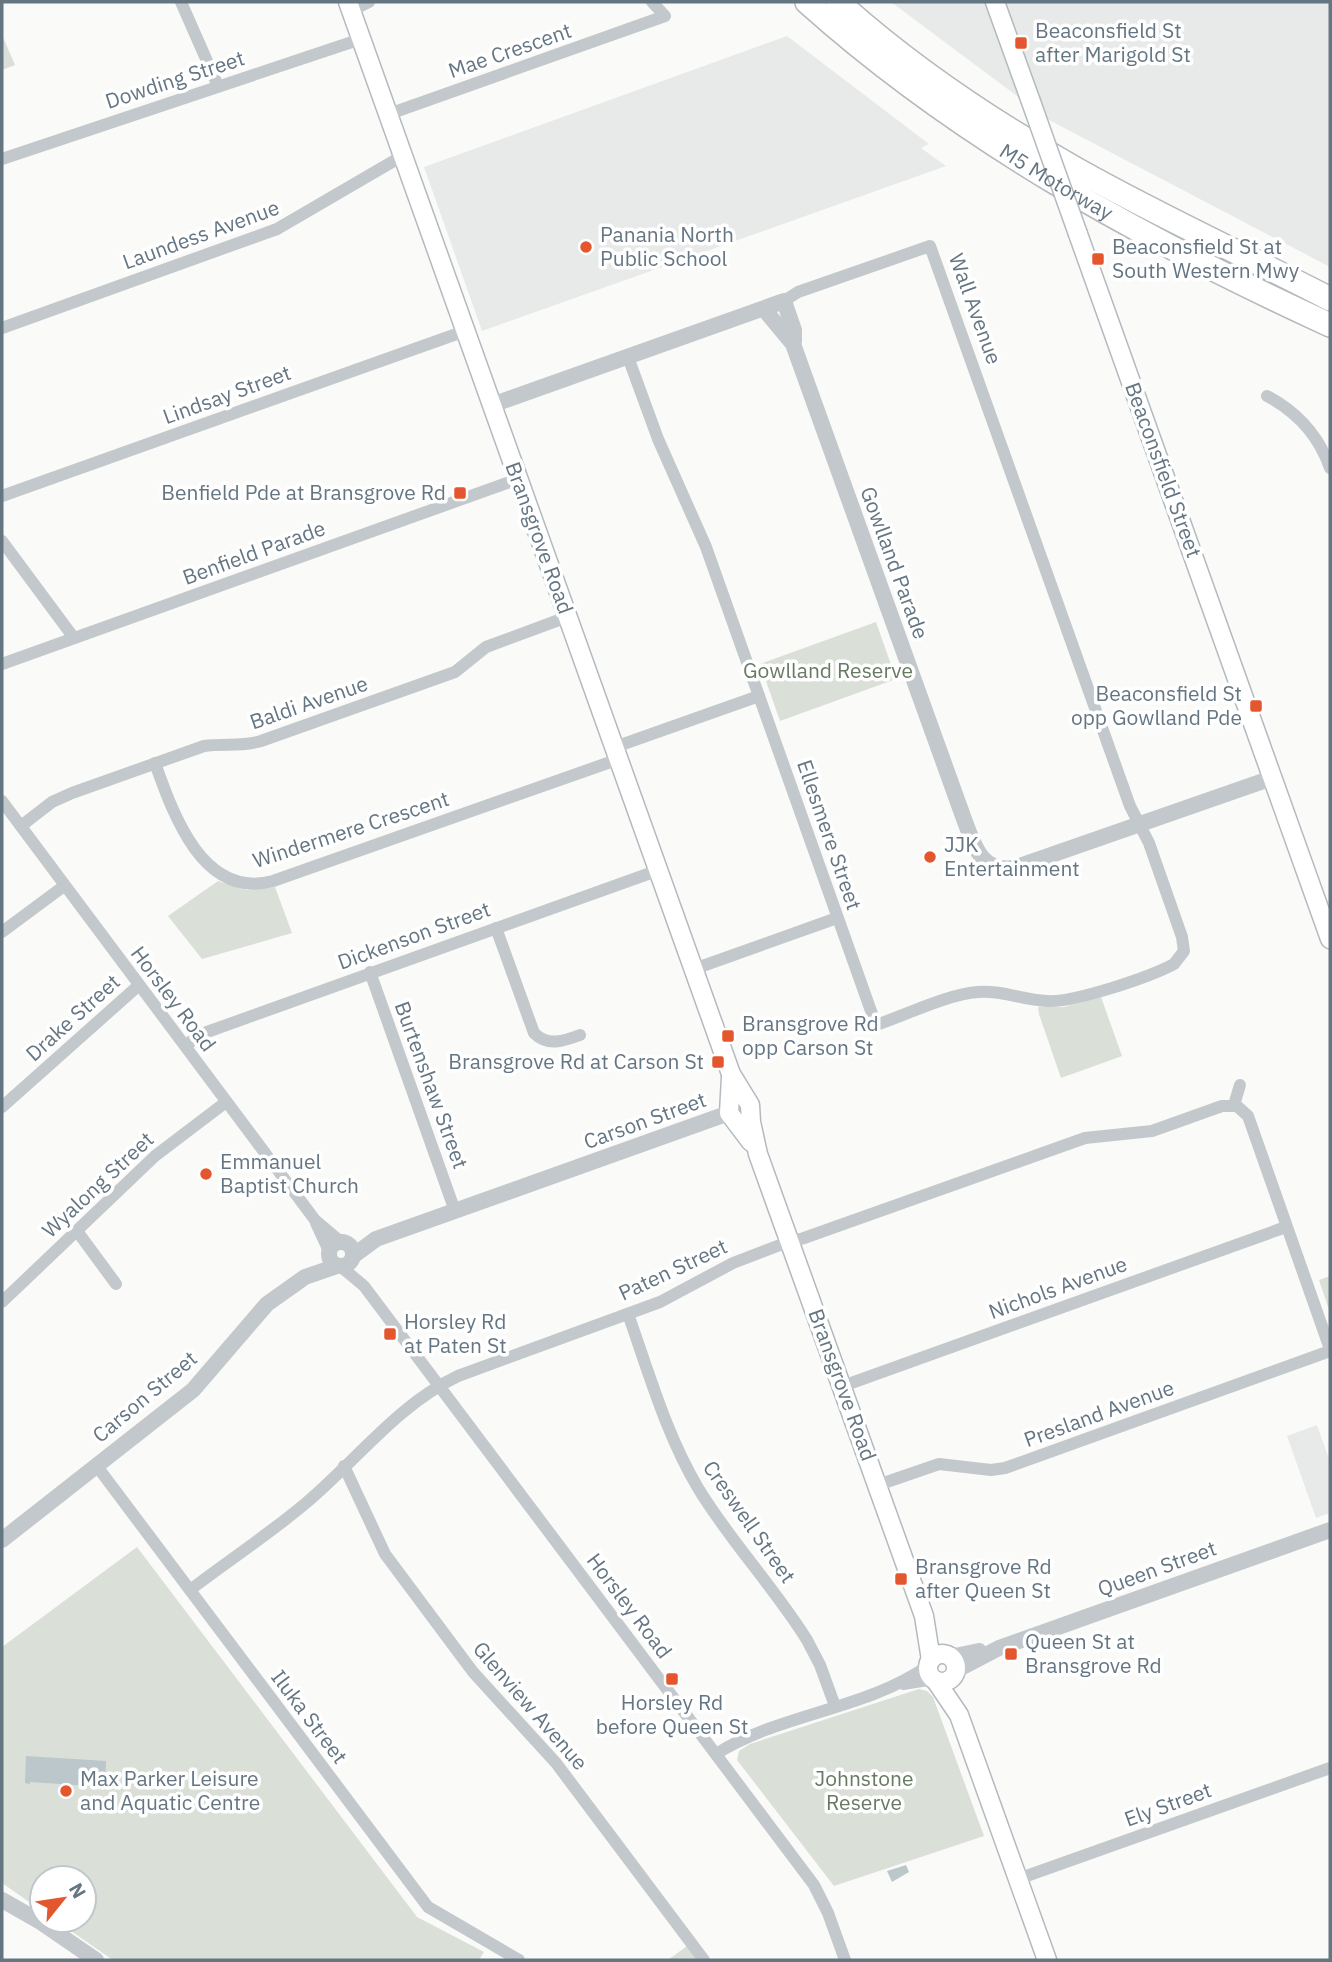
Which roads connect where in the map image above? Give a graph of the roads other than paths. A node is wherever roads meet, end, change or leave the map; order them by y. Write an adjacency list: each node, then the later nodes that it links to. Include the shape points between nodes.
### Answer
1 (181, 2): 9 (street)
2 (369, 2): 7 (street)
3 (652, 2): 10 (street, Mae Crescent, via 665,16)
4 (807, 2): 16 (highway, M5 Motorway, via 887,69 1017,160 1129,227)
5 (838, 2): 13 (highway, M5 Motorway, via 992,118 1074,168)
6 (995, 2): 33 (main road, Beaconsfield Street, bridge)
7 (350, 6): 8 (main road, Bransgrove Road)
8 (361, 39): 9 (street, Dowding Street); 10 (main road, Bransgrove Road)
9 (218, 86): 12 (street, Dowding Street)
10 (389, 114): 11 (main road, Bransgrove Road)
11 (404, 155): 17 (street, Laundess Avenue, via 277,229); 18 (main road, Bransgrove Road)
12 (2, 159)
13 (1330, 299)
14 (784, 301): 15 (street, Wall Avenue); 19 (street, Gowlland Parade, via 794,330); 35 (street, Wall Avenue, via 930,246)
15 (764, 309): 19 (street, Gowlland Parade); 20 (street, Wall Avenue)
16 (1330, 326)
17 (2, 328)
18 (465, 331): 22 (main road, Bransgrove Road); 25 (street, Lindsay Street)
19 (793, 344): 35 (street, Gowlland Parade, via 979,855 991,866 1014,868)
20 (628, 357): 22 (street, Wall Avenue); 30 (street, Ellesmere Street, via 658,439 702,535)
21 (1267, 396): 23 (street, via 1314,435)
22 (492, 405): 24 (main road, Bransgrove Road)
23 (1330, 468)
24 (518, 479): 27 (main road, Bransgrove Road); 28 (street, Benfield Parade)
25 (2, 496)
26 (2, 541): 28 (street)
27 (568, 617): 31 (main road, Bransgrove Road); 32 (street, Baldi Avenue, via 486,647 455,672 261,741 204,746)
28 (74, 638): 29 (street, Benfield Parade)
29 (2, 664)
30 (759, 696): 31 (street, Windermere Crescent); 39 (street, Ellesmere Street)
31 (617, 753): 32 (street, Windermere Crescent, via 273,881 254,884 224,877 206,863 177,821); 37 (main road, Bransgrove Road)
32 (155, 763): 36 (street, Baldi Avenue, via 61,797)
33 (1272, 778): 35 (street, Gowlland Parade); 42 (main road, Beaconsfield Street)
34 (2, 801): 36 (street, Horsley Road)
35 (1140, 824): 43 (street, via 1182,937)
36 (21, 826): 38 (street, Horsley Road)
37 (659, 870): 40 (street, Dickenson Street); 45 (main road, Bransgrove Road)
38 (64, 886): 41 (street); 47 (street, Horsley Road)
39 (837, 918): 43 (street, Ellesmere Street, via 876,1025 977,992 1049,1002 1073,1000 1167,967); 45 (street)
40 (496, 928): 46 (street, Dickenson Street); 48 (street, via 534,1033 552,1042)
41 (2, 932)
42 (1330, 939)
43 (1182, 954): 44 (street)
44 (1195, 960)
45 (694, 968): 54 (main road, Bransgrove Road, via 731,1074)
46 (370, 972): 49 (street, Dickenson Street, via 207,1032); 55 (street, Burtenshaw Street)
47 (138, 986): 49 (street, Horsley Road); 53 (street, Drake Street)
48 (580, 1035)
49 (185, 1045): 51 (street, Horsley Road)
50 (1240, 1085): 52 (street)
51 (226, 1102): 57 (street, Wyalong Street, via 155,1156); 59 (street, Horsley Road)
52 (1234, 1105): 56 (street, via 1248,1116); 58 (street, Paten Street, via 1152,1131 1085,1138)
53 (2, 1107)
54 (738, 1110): 55 (street, Carson Street); 58 (main road, Bransgrove Road)
55 (455, 1211): 59 (street, Carson Street)
56 (1286, 1227): 63 (street); 65 (street, Nichols Avenue)
57 (77, 1231): 60 (street); 61 (street, Wyalong Street)
58 (790, 1242): 62 (street, Paten Street, via 733,1263); 65 (main road, Bransgrove Road)
59 (341, 1254): 64 (street, Horsley Road); 66 (street, Carson Street, via 260,1311 193,1391)
60 (116, 1284)
61 (2, 1302)
62 (628, 1314): 64 (street, Paten Street); 73 (street, Creswell Street, via 683,1460 708,1503 807,1640)
63 (1330, 1350): 68 (street, Presland Avenue, via 1006,1468 939,1464)
64 (440, 1386): 67 (street, Paten Street, via 378,1433); 74 (street, Horsley Road)
65 (843, 1386): 68 (main road, Bransgrove Road)
66 (96, 1465): 70 (street, Carson Street); 71 (street, Iluka Street)
67 (344, 1466): 71 (street, Paten Street, via 306,1503); 84 (street, Glenview Avenue, via 385,1553 473,1672 556,1763)
68 (878, 1485): 72 (main road, Bransgrove Road)
69 (1330, 1530): 72 (street, Queen Street)
70 (2, 1539)
71 (190, 1590): 83 (street, Iluka Street, via 428,1908)
72 (942, 1668): 73 (street, Queen Street); 76 (main road, Bransgrove Road)
73 (835, 1706): 74 (street, Queen Street, via 746,1738)
74 (716, 1754): 85 (street, Horsley Road, via 814,1885)
75 (1330, 1768): 76 (street, Ely Street)
76 (1018, 1879): 86 (main road, Bransgrove Road)
77 (2, 1891): 79 (street)
78 (2, 1900): 80 (street)
79 (28, 1911)
80 (28, 1915)
81 (58, 1934): 82 (street)
82 (96, 1960)
83 (519, 1960)
84 (704, 1960)
85 (845, 1960)
86 (1047, 1960)

